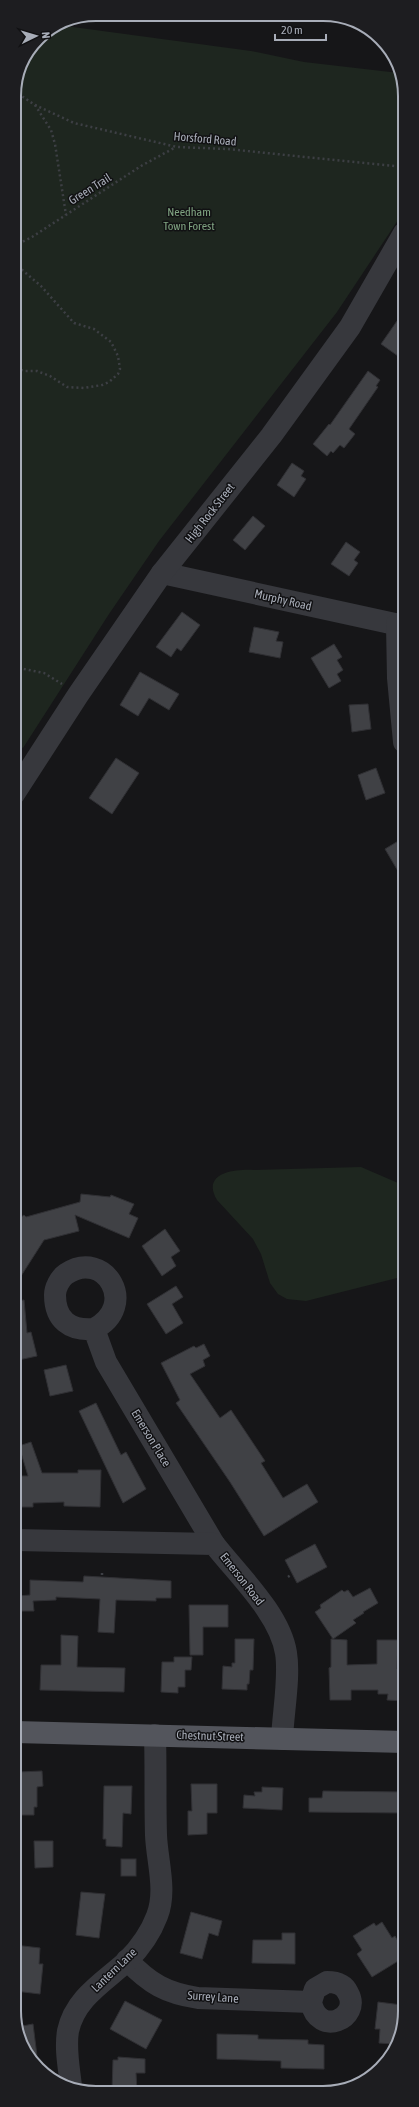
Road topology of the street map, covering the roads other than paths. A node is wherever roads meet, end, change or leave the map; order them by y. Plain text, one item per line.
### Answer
1 (398, 243) edge
2 (162, 573) junction
3 (398, 624) edge
4 (21, 783) edge
5 (94, 1329) dead end
6 (21, 1540) edge
7 (214, 1544) junction
8 (21, 1732) edge
9 (155, 1735) junction
10 (282, 1739) junction
11 (398, 1742) edge
12 (127, 1960) junction
13 (311, 2002) dead end
14 (70, 2081) edge

1 - 2 street, High Rock Street
2 - 3 street, Murphy Road
2 - 4 street, High Rock Street
5 - 7 street, Emerson Place
6 - 7 street, Emerson Road
7 - 10 street, Emerson Road
8 - 9 main road, Chestnut Street
9 - 10 main road, Chestnut Street
9 - 12 street, Lantern Lane
10 - 11 main road, Chestnut Street
12 - 13 street, Surrey Lane
12 - 14 street, Lantern Lane

